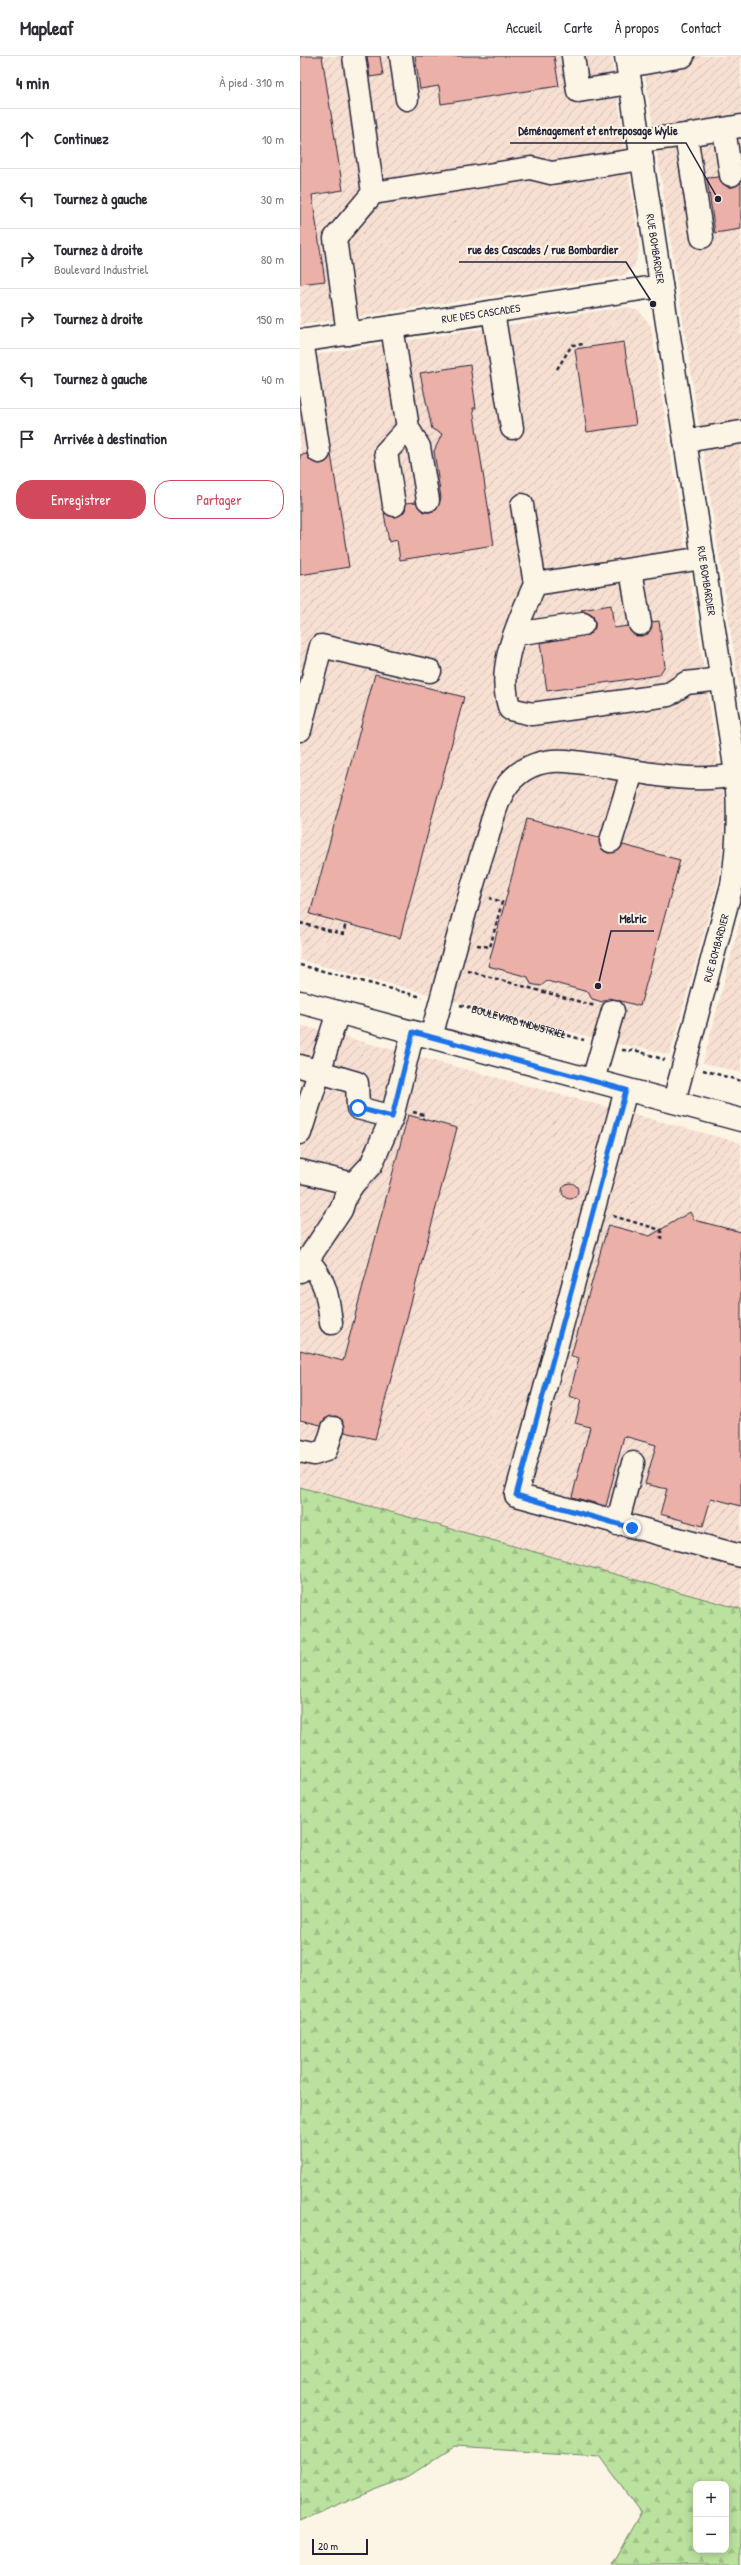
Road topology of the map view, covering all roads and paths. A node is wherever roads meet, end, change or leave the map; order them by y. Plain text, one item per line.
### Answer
1 (354, 56) edge
2 (401, 56) edge
3 (573, 56) edge
4 (683, 56) edge
5 (628, 68) edge
6 (407, 99) dead end
7 (732, 127) edge
8 (686, 135) junction
9 (640, 150) junction
10 (731, 175) dead end
11 (373, 193) junction
12 (702, 237) dead end
13 (661, 286) junction
14 (493, 312) junction
15 (392, 327) junction
16 (348, 334) junction
17 (301, 341) edge
18 (586, 344) dead end
19 (557, 369) dead end
20 (408, 428) junction
21 (512, 428) dead end
22 (741, 432) edge
23 (685, 440) junction
24 (319, 452) dead end
25 (428, 500) dead end
26 (522, 504) dead end
27 (394, 505) dead end
28 (703, 558) junction
29 (631, 570) junction
30 (535, 584) junction
31 (583, 624) dead end
32 (640, 624) dead end
33 (515, 634) junction
34 (430, 671) dead end
35 (722, 679) junction
36 (304, 697) edge
37 (300, 730) edge
38 (632, 772) junction
39 (736, 775) junction
40 (740, 796) edge
41 (611, 841) dead end
42 (502, 902) dead end
43 (300, 923) edge
44 (346, 924) dead end
45 (481, 946) dead end
46 (300, 965) edge
47 (474, 973) dead end
48 (536, 985) dead end
49 (534, 989) junction
50 (425, 998) dead end
51 (300, 1002) edge
52 (459, 1005) dead end
53 (605, 1005) joint
54 (338, 1012) junction
55 (422, 1035) junction
56 (586, 1041) dead end
57 (619, 1050) dead end
58 (665, 1060) dead end
59 (310, 1069) edge
60 (704, 1071) dead end
61 (593, 1080) junction
62 (741, 1081) edge
63 (626, 1090) junction
64 (674, 1101) junction
65 (304, 1107) edge
66 (400, 1114) junction
67 (423, 1119) dead end
68 (741, 1120) edge
69 (300, 1133) edge
70 (300, 1171) edge
71 (353, 1184) junction
72 (593, 1210) junction
73 (661, 1239) dead end
74 (304, 1265) edge
75 (331, 1323) dead end
76 (333, 1428) dead end
77 (300, 1451) edge
78 (633, 1463) dead end
79 (617, 1524) junction
80 (741, 1556) edge

1 - 11 street
2 - 6 street
3 - 5 street
4 - 5 street
5 - 9 street, RUE BOMBARDIER
7 - 8 street
7 - 10 street
8 - 9 street
8 - 12 street
9 - 11 street
9 - 13 street, RUE BOMBARDIER
11 - 16 street
13 - 14 street, RUE DES CASCADES
13 - 23 street, RUE BOMBARDIER
14 - 15 street, RUE DES CASCADES
14 - 21 street
15 - 16 street, RUE DES CASCADES
15 - 20 street
16 - 17 street, RUE DES CASCADES
17 - 24 street
18 - 19 path
20 - 25 street
20 - 27 street
22 - 23 street
23 - 28 street, RUE BOMBARDIER
26 - 30 street
28 - 29 street
28 - 35 street, RUE BOMBARDIER
29 - 30 street
29 - 32 street
30 - 33 street
31 - 33 street
33 - 35 street
34 - 36 street
35 - 39 street, RUE BOMBARDIER
36 - 37 street
38 - 39 street
38 - 41 street
38 - 55 street
39 - 40 street, RUE BOMBARDIER
40 - 64 street, RUE BOMBARDIER
42 - 45 path
43 - 44 path
46 - 50 path
47 - 49 path
48 - 49 path
49 - 53 path
51 - 54 street
52 - 56 path, BOULEVARD INDUSTRIEL
53 - 61 street
54 - 55 street
54 - 59 street
55 - 61 street
55 - 66 street
57 - 58 path
59 - 65 street
59 - 66 street
60 - 62 path
61 - 63 street
63 - 64 street
63 - 72 street
64 - 68 street
65 - 69 street
66 - 67 path
66 - 71 street
70 - 71 street
71 - 74 street
72 - 73 path
72 - 79 street
74 - 75 street
76 - 77 street
78 - 79 street
79 - 80 street

